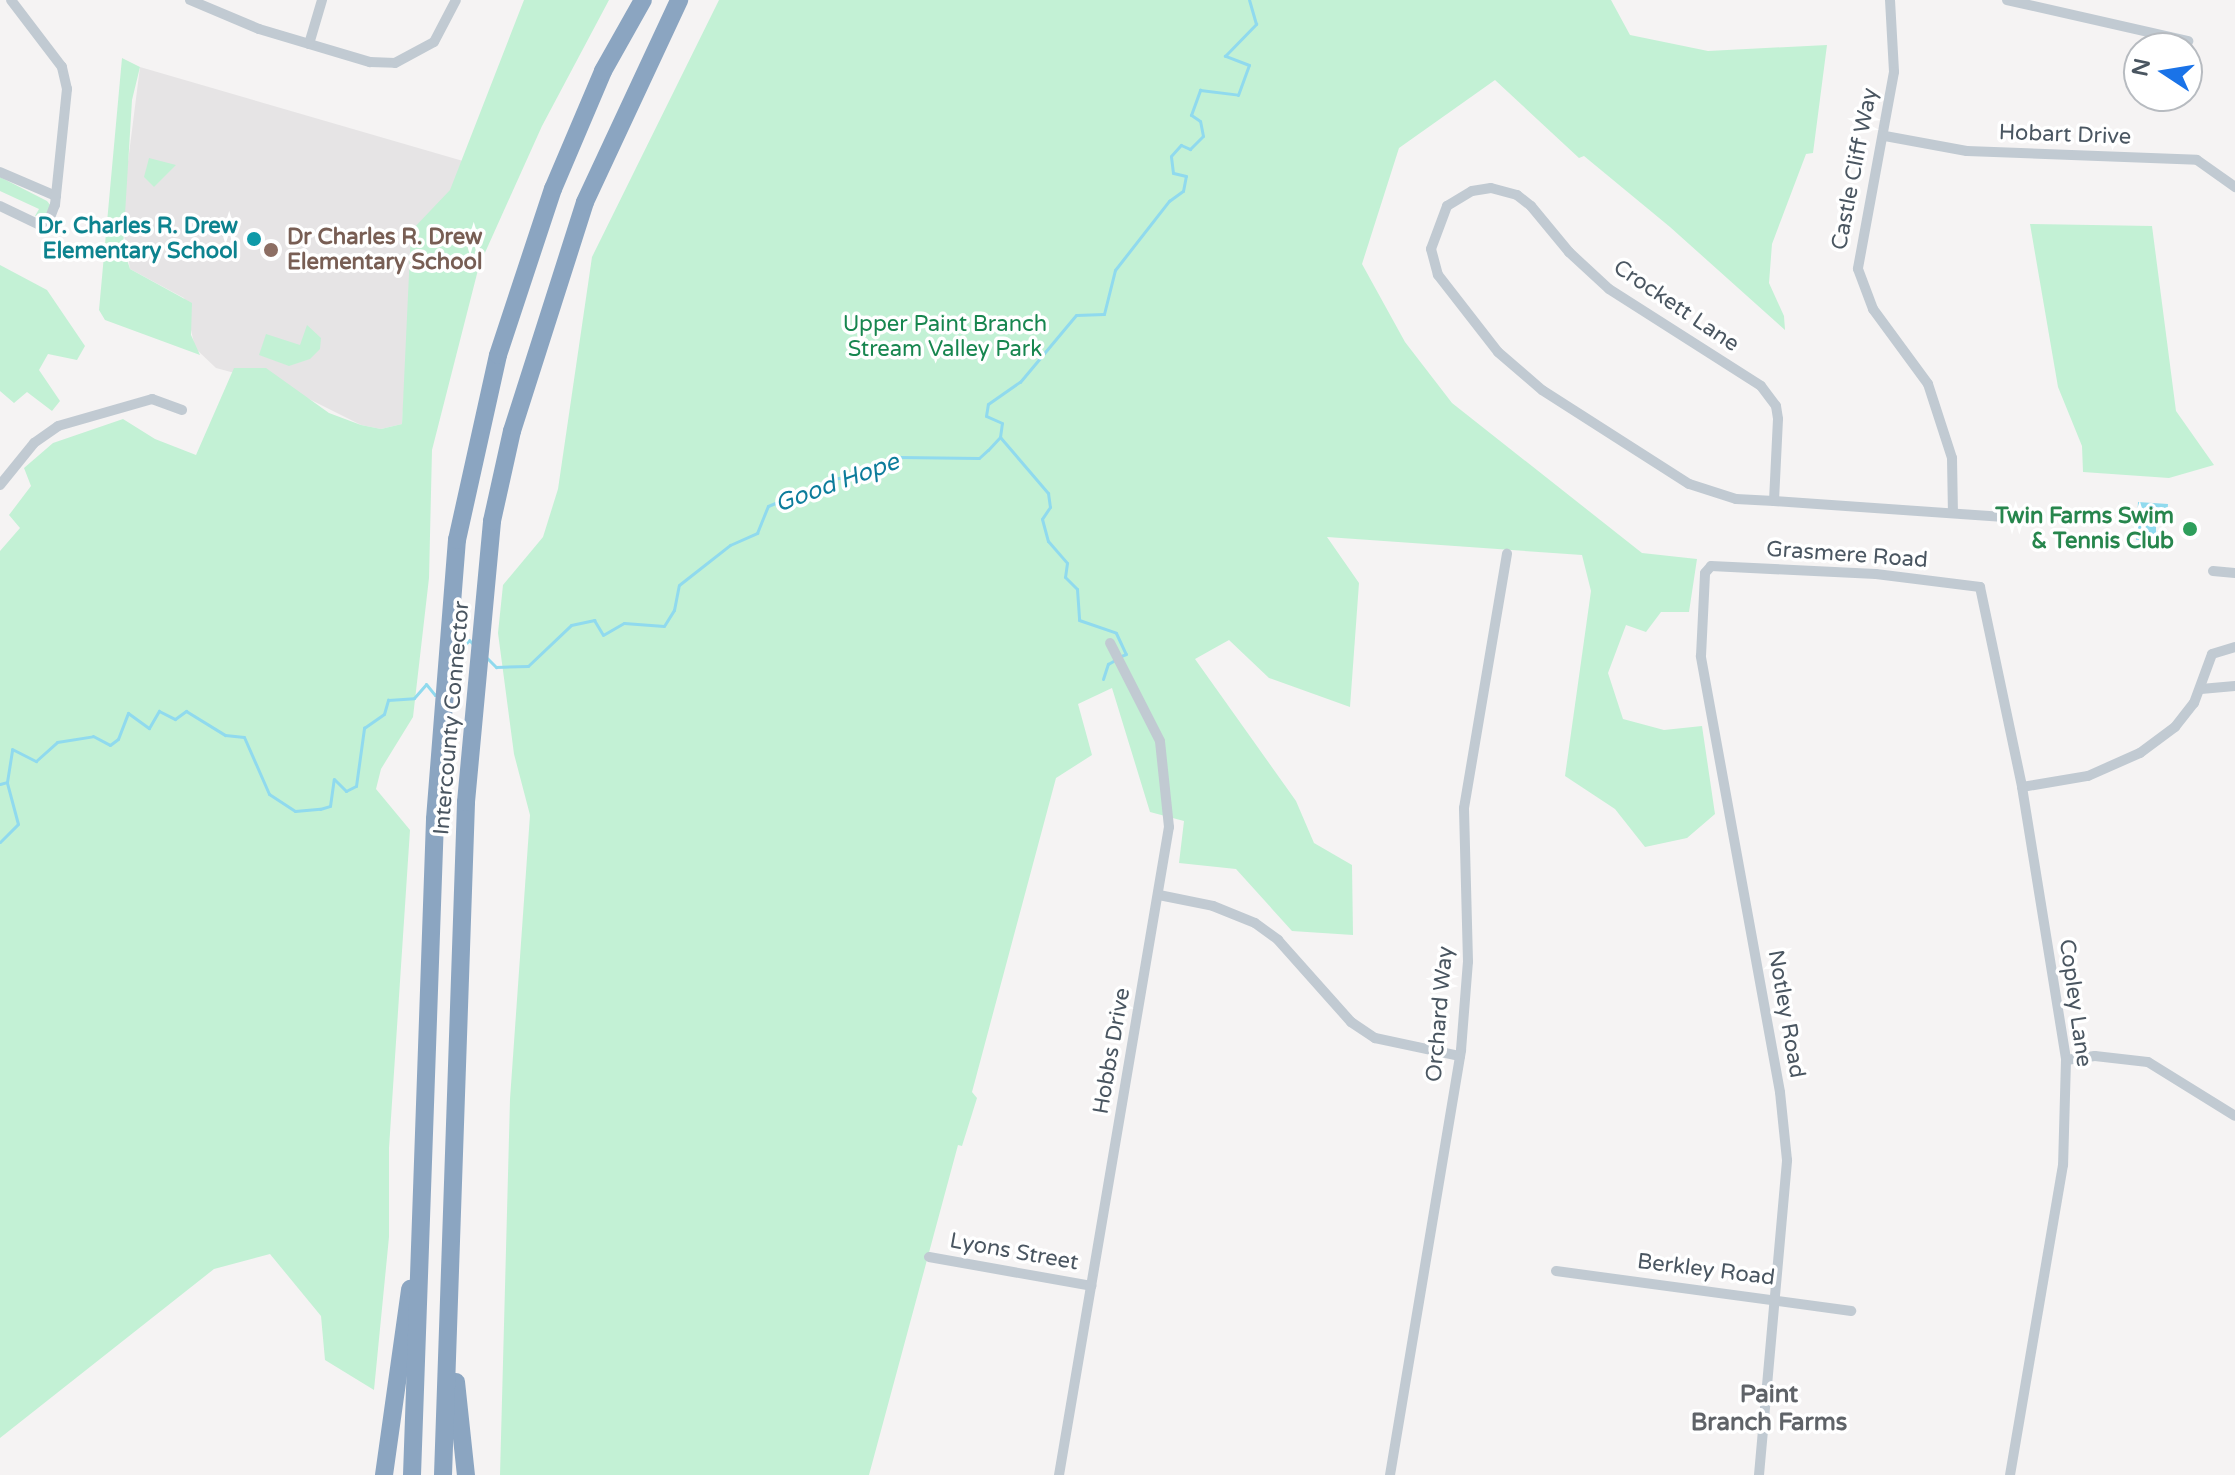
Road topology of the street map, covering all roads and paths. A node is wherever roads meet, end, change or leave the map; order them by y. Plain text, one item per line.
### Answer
1 (11, 0) edge
2 (190, 0) edge
3 (322, 0) edge
4 (456, 0) edge
5 (643, 0) edge
6 (679, 0) edge
7 (1890, 0) edge
8 (2007, 0) edge
9 (2148, 32) edge
10 (309, 44) junction
11 (1885, 136) junction
12 (0, 172) edge
13 (2235, 187) edge
14 (56, 196) junction
15 (0, 206) edge
16 (182, 410) dead end
17 (0, 485) edge
18 (1774, 501) junction
19 (1953, 513) junction
20 (2029, 519) dead end
21 (1507, 554) dead end
22 (1711, 566) joint
23 (2213, 571) dead end
24 (2235, 573) edge
25 (1980, 587) joint
26 (1110, 643) dead end
27 (2235, 647) edge
28 (2235, 686) edge
29 (2201, 689) junction
30 (2022, 787) junction
31 (1159, 895) junction
32 (1460, 1056) junction
33 (2066, 1060) junction
34 (2235, 1116) edge
35 (421, 1227) junction
36 (929, 1257) dead end
37 (1556, 1271) dead end
38 (1091, 1286) junction
39 (1778, 1299) junction
40 (1851, 1311) dead end
41 (449, 1340) junction
42 (384, 1475) edge
43 (412, 1475) edge
44 (443, 1475) edge
45 (466, 1475) edge
46 (1059, 1475) edge
47 (1390, 1475) edge
48 (1759, 1475) edge
49 (2010, 1475) edge

1 - 14 street
2 - 10 street
3 - 10 street
4 - 10 street
5 - 35 highway, Intercounty Connector
6 - 41 highway, Intercounty Connector
7 - 11 street, Castle Cliff Way
8 - 9 street
11 - 13 street, Hobart Drive
11 - 19 street, Castle Cliff Way
12 - 14 street
14 - 15 street
16 - 17 street
18 - 18 street, Crockett Lane
18 - 19 street, Crockett Lane
19 - 20 street, Crockett Lane
21 - 32 street, Orchard Way
22 - 25 street, Grasmere Road
22 - 39 street, Notley Road
23 - 24 street
25 - 30 street, Copley Lane
26 - 31 street, Hobbs Drive
27 - 29 street
28 - 29 street
29 - 30 street
30 - 33 street, Copley Lane
31 - 32 street
31 - 38 street, Hobbs Drive
32 - 47 street, Orchard Way
33 - 34 street
33 - 49 street, Copley Lane
35 - 42 highway
35 - 43 highway, Intercounty Connector
36 - 38 street, Lyons Street
37 - 39 street, Berkley Road
38 - 46 street, Hobbs Drive
39 - 40 street, Berkley Road
39 - 48 street, Notley Road
41 - 44 highway, Intercounty Connector
41 - 45 highway

